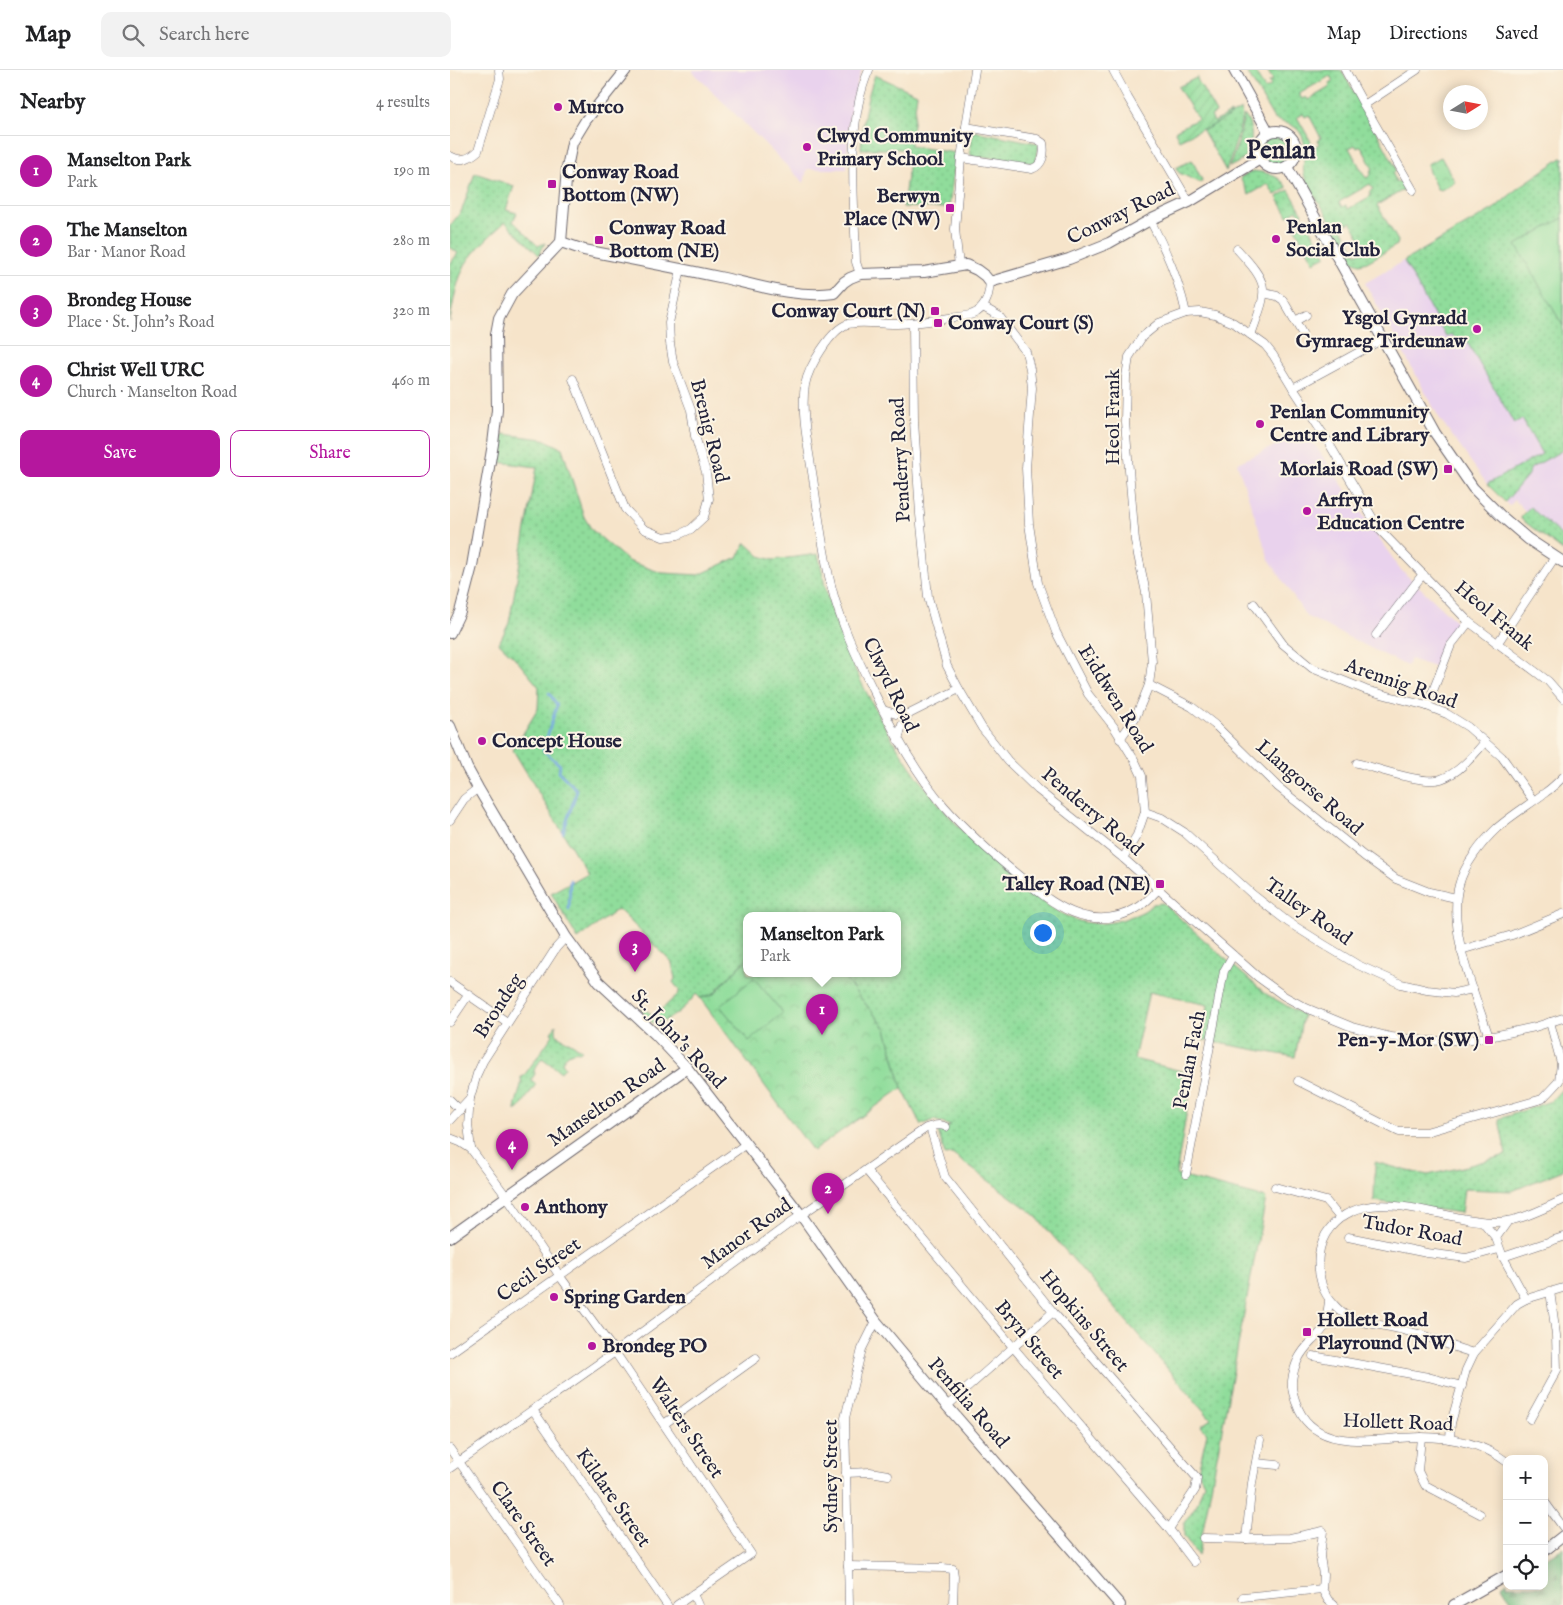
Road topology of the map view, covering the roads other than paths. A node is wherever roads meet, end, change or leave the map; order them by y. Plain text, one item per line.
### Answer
1 (499, 70) edge
2 (626, 70) edge
3 (870, 70) edge
4 (975, 70) edge
5 (1113, 70) edge
6 (1234, 70) edge
7 (1345, 70) edge
8 (1418, 70) edge
9 (1364, 105) junction
10 (966, 127) junction
11 (1269, 133) junction
12 (450, 156) edge
13 (961, 158) junction
14 (1260, 159) junction
15 (1287, 167) junction
16 (1413, 190) dead end
17 (1188, 202) junction
18 (1150, 220) junction
19 (561, 242) junction
20 (1238, 249) dead end
21 (959, 266) junction
22 (681, 269) junction
23 (860, 274) junction
24 (990, 282) junction
25 (1264, 293) junction
26 (982, 307) junction
27 (1186, 313) junction
28 (1306, 315) dead end
29 (1295, 321) junction
30 (912, 323) junction
31 (1302, 333) dead end
32 (1251, 334) junction
33 (1383, 339) junction
34 (574, 379) dead end
35 (1293, 388) junction
36 (1559, 559) edge
37 (1423, 574) junction
38 (1254, 604) dead end
39 (1469, 622) junction
40 (450, 632) edge
41 (1376, 635) dead end
42 (1497, 644) junction
43 (1148, 685) junction
44 (959, 689) junction
45 (1563, 698) edge
46 (1427, 706) junction
47 (883, 710) junction
48 (909, 714) junction
49 (450, 726) edge
50 (1120, 739) junction
51 (898, 740) junction
52 (1486, 742) junction
53 (1357, 763) dead end
54 (1563, 777) edge
55 (478, 788) junction
56 (1533, 800) junction
57 (1145, 812) junction
58 (450, 820) edge
59 (1123, 858) junction
60 (1159, 889) junction
61 (1456, 898) junction
62 (1563, 914) edge
63 (566, 937) junction
64 (1461, 950) junction
65 (1233, 955) junction
66 (450, 982) edge
67 (1473, 989) junction
68 (469, 994) junction
69 (1563, 1018) edge
70 (450, 1022) edge
71 (507, 1022) junction
72 (1550, 1022) junction
73 (1489, 1037) junction
74 (687, 1068) junction
75 (1298, 1081) dead end
76 (470, 1098) junction
77 (450, 1100) edge
78 (460, 1110) junction
79 (450, 1120) edge
80 (930, 1127) junction
81 (946, 1127) dead end
82 (450, 1138) edge
83 (746, 1144) junction
84 (471, 1149) junction
85 (866, 1170) junction
86 (1186, 1174) dead end
87 (1275, 1187) dead end
88 (506, 1196) junction
89 (1563, 1200) edge
90 (801, 1215) junction
91 (1340, 1218) junction
92 (1508, 1221) junction
93 (1483, 1222) junction
94 (450, 1237) edge
95 (1348, 1237) dead end
96 (1563, 1237) edge
97 (1496, 1238) junction
98 (1499, 1249) junction
99 (1503, 1257) junction
100 (559, 1275) junction
101 (1563, 1288) edge
102 (1550, 1291) junction
103 (1526, 1299) junction
104 (1329, 1301) junction
105 (1053, 1312) junction
106 (1353, 1320) junction
107 (876, 1321) junction
108 (1324, 1327) junction
109 (1014, 1347) junction
110 (1326, 1349) dead end
111 (615, 1352) junction
112 (450, 1353) edge
113 (1474, 1353) junction
114 (1313, 1356) dead end
115 (756, 1358) dead end
116 (1324, 1358) junction
117 (1462, 1386) junction
118 (947, 1406) junction
119 (533, 1410) junction
120 (1530, 1419) dead end
121 (664, 1424) junction
122 (1421, 1437) junction
123 (1260, 1440) dead end
124 (1450, 1440) junction
125 (450, 1449) edge
126 (1503, 1459) edge
127 (459, 1462) junction
128 (1256, 1463) junction
129 (1277, 1465) dead end
130 (450, 1468) edge
131 (846, 1473) junction
132 (888, 1475) dead end
133 (1548, 1506) edge
134 (1480, 1514) dead end
135 (1563, 1526) edge
136 (1169, 1529) junction
137 (1563, 1536) edge
138 (1203, 1538) dead end
139 (1246, 1539) junction
140 (1548, 1548) edge
141 (1194, 1562) dead end
142 (848, 1566) junction
143 (1503, 1577) edge
144 (1322, 1589) junction
145 (693, 1594) junction
146 (1243, 1597) dead end
147 (560, 1605) edge
148 (667, 1605) edge
149 (677, 1605) edge
150 (698, 1605) edge
151 (849, 1605) edge
152 (953, 1605) edge
153 (1120, 1605) edge
154 (1334, 1605) edge
155 (1454, 1605) edge

1 - 12 street
2 - 19 street
3 - 23 street
4 - 10 street
5 - 17 street
6 - 11 street
7 - 9 street
8 - 9 street
9 - 16 street
10 - 13 street
10 - 13 street
11 - 14 street
11 - 15 street
13 - 21 street
14 - 15 street
14 - 17 street, Conway Road
15 - 33 street
17 - 18 street, Conway Road
18 - 24 street, Conway Road
18 - 27 street
19 - 22 street
19 - 40 street
20 - 25 street
21 - 23 street
21 - 24 street
22 - 23 street
22 - 34 street, Brenig Road
24 - 26 street
25 - 29 street
25 - 32 street
26 - 30 street
26 - 50 street, Eiddwen Road
27 - 32 street, Heol Frank
27 - 43 street, Heol Frank
28 - 29 street
29 - 31 street
30 - 44 street, Penderry Road
30 - 47 street, Clwyd Road
32 - 35 street, Heol Frank
33 - 35 street
33 - 36 street
35 - 37 street, Heol Frank
36 - 42 street
37 - 39 street, Heol Frank
37 - 41 street
38 - 46 street, Arennig Road
39 - 42 street, Heol Frank
39 - 46 street
42 - 45 street, Heol Frank
43 - 50 street, Heol Frank
43 - 61 street, Llangorse Road
44 - 48 street
44 - 59 street, Penderry Road
46 - 52 street, Arennig Road
47 - 48 street
47 - 51 street, Clwyd Road
48 - 51 street
49 - 55 street, St. John's Road
50 - 57 street, Eiddwen Road
51 - 60 street, Clwyd Road
52 - 53 street
52 - 56 street, Arennig Road
54 - 56 street
55 - 58 street
55 - 63 street, St. John's Road
56 - 61 street
57 - 59 street, Eiddwen Road
57 - 67 street, Talley Road
59 - 60 street, Penderry Road
60 - 65 street, Penderry Road
61 - 64 street
62 - 64 street
63 - 71 street, Brondeg
63 - 74 street, St. John's Road
64 - 67 street
65 - 73 street, Penderry Road
65 - 86 street, Penlan Fach
66 - 68 street
67 - 73 street
68 - 70 street
68 - 71 street
69 - 72 street, Penderry Road
71 - 76 street, Brondeg
72 - 73 street, Penderry Road
72 - 75 street
74 - 83 street, St. John's Road
74 - 88 street, Manselton Road
76 - 78 street, Brondeg
76 - 84 street
77 - 78 street
78 - 79 street, Brondeg
80 - 81 street
80 - 85 street, Manor Road
80 - 105 street, Hopkins Street
82 - 84 street, Walters Street
83 - 90 street, St. John's Road
83 - 100 street, Cecil Street
84 - 88 street, Walters Street
85 - 90 street, Manor Road
85 - 109 street, Bryn Street
87 - 91 street
88 - 94 street, Manselton Road
88 - 100 street, Walters Street
89 - 92 street
90 - 107 street, Penfilia Road
90 - 111 street, Manor Road
91 - 93 street
91 - 104 street
92 - 93 street
92 - 97 street
93 - 97 street
95 - 98 street, Tudor Road
96 - 99 street
97 - 98 street
98 - 99 street
99 - 103 street
100 - 111 street, Walters Street
100 - 112 street, Cecil Street
101 - 102 street
102 - 103 street
102 - 120 street
103 - 113 street
104 - 106 street
104 - 108 street, Hollett Road
105 - 109 street
105 - 136 street, Hopkins Street
106 - 108 street
106 - 113 street
107 - 118 street, Penfilia Road
107 - 131 street, Sydney Street
108 - 122 street, Hollett Road
109 - 118 street
109 - 136 street, Bryn Street
110 - 116 street
111 - 119 street, Manor Road
111 - 121 street, Walters Street
113 - 117 street
114 - 116 street, Hollett Road
115 - 121 street
116 - 117 street, Hollett Road
117 - 124 street
118 - 153 street, Penfilia Road
119 - 127 street, Manor Road
119 - 148 street, Kildare Street
121 - 145 street, Walters Street
122 - 124 street, Hollett Road
122 - 134 street
123 - 128 street
124 - 126 street, Hollett Road
125 - 127 street, Clare Street
127 - 130 street, Manor Road
127 - 147 street, Clare Street
128 - 129 street
128 - 139 street
131 - 132 street
131 - 142 street, Sydney Street
133 - 135 street
136 - 141 street, Bryn Street
137 - 140 street
138 - 139 street
139 - 144 street
142 - 151 street, Sydney Street
142 - 152 street
143 - 155 street
144 - 146 street
144 - 154 street
145 - 149 street
145 - 150 street

